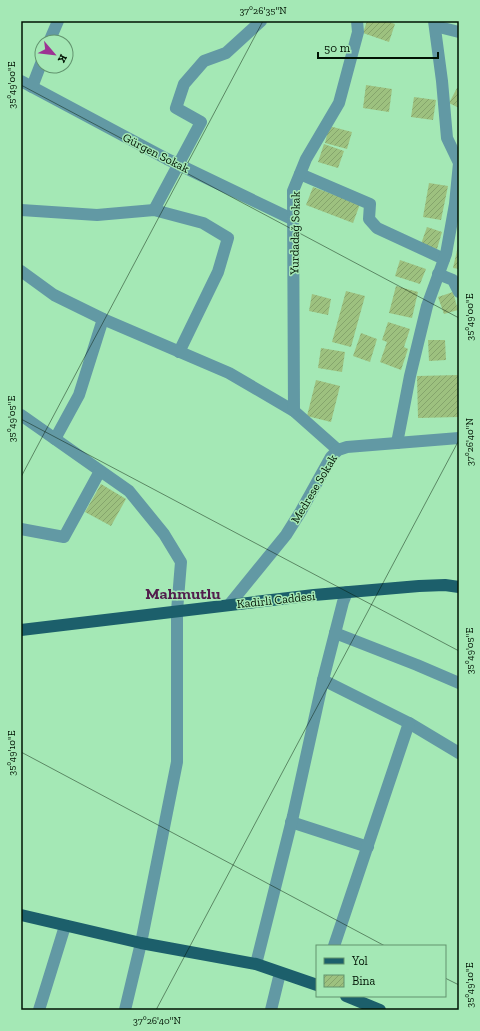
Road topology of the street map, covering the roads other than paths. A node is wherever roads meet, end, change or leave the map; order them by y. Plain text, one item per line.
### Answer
1 (58, 21) edge
2 (261, 21) edge
3 (357, 21) edge
4 (434, 23) edge
5 (459, 32) edge
6 (53, 34) edge
7 (37, 74) edge
8 (21, 81) edge
9 (32, 87) junction
10 (178, 164) junction
11 (300, 174) junction
12 (21, 210) edge
13 (154, 210) junction
14 (294, 220) junction
15 (444, 259) junction
16 (21, 271) edge
17 (438, 274) junction
18 (459, 292) edge
19 (103, 319) junction
20 (179, 352) junction
21 (294, 411) junction
22 (21, 415) edge
23 (459, 438) edge
24 (55, 440) junction
25 (397, 443) junction
26 (338, 450) junction
27 (100, 471) junction
28 (21, 529) edge
29 (459, 587) edge
30 (347, 592) junction
31 (229, 605) junction
32 (177, 611) junction
33 (21, 630) edge
34 (335, 633) junction
35 (323, 680) junction
36 (459, 683) edge
37 (409, 723) junction
38 (459, 753) edge
39 (292, 822) junction
40 (368, 847) junction
41 (21, 915) edge
42 (65, 926) junction
43 (141, 943) junction
44 (334, 945) edge
45 (256, 964) junction
46 (280, 973) junction
47 (316, 985) edge
48 (348, 997) edge
49 (39, 1010) edge
50 (125, 1010) edge
51 (271, 1010) edge
52 (380, 1010) edge

1 - 6 street
2 - 10 street
3 - 11 street, Yurdadağ Sokak
4 - 5 street
4 - 15 street
7 - 9 street
8 - 9 street, Gürgen Sokak
9 - 10 street, Gürgen Sokak
10 - 13 street
10 - 14 street, Gürgen Sokak
11 - 14 street, Yurdadağ Sokak
11 - 15 street
12 - 13 street
13 - 20 street
14 - 21 street, Yurdadağ Sokak
15 - 17 street
16 - 19 street
17 - 18 street
17 - 25 street
19 - 20 street
19 - 24 street
20 - 21 street
21 - 26 street
22 - 24 street
23 - 25 street, Medrese Sokak
24 - 27 street
25 - 26 street, Medrese Sokak
26 - 31 street, Medrese Sokak
27 - 28 street
27 - 32 street
29 - 30 main road, Kadirli Caddesi
30 - 31 main road, Kadirli Caddesi
30 - 34 street
31 - 32 main road, Kadirli Caddesi
32 - 33 main road, Kadirli Caddesi
32 - 43 street
34 - 35 street
34 - 36 street
35 - 37 street
35 - 39 street
37 - 38 street
37 - 40 street
39 - 40 street
39 - 45 street
40 - 44 street
41 - 42 main road
42 - 43 main road
42 - 49 street
43 - 45 main road
43 - 50 street
45 - 46 main road
46 - 47 main road
46 - 51 street
48 - 52 main road

